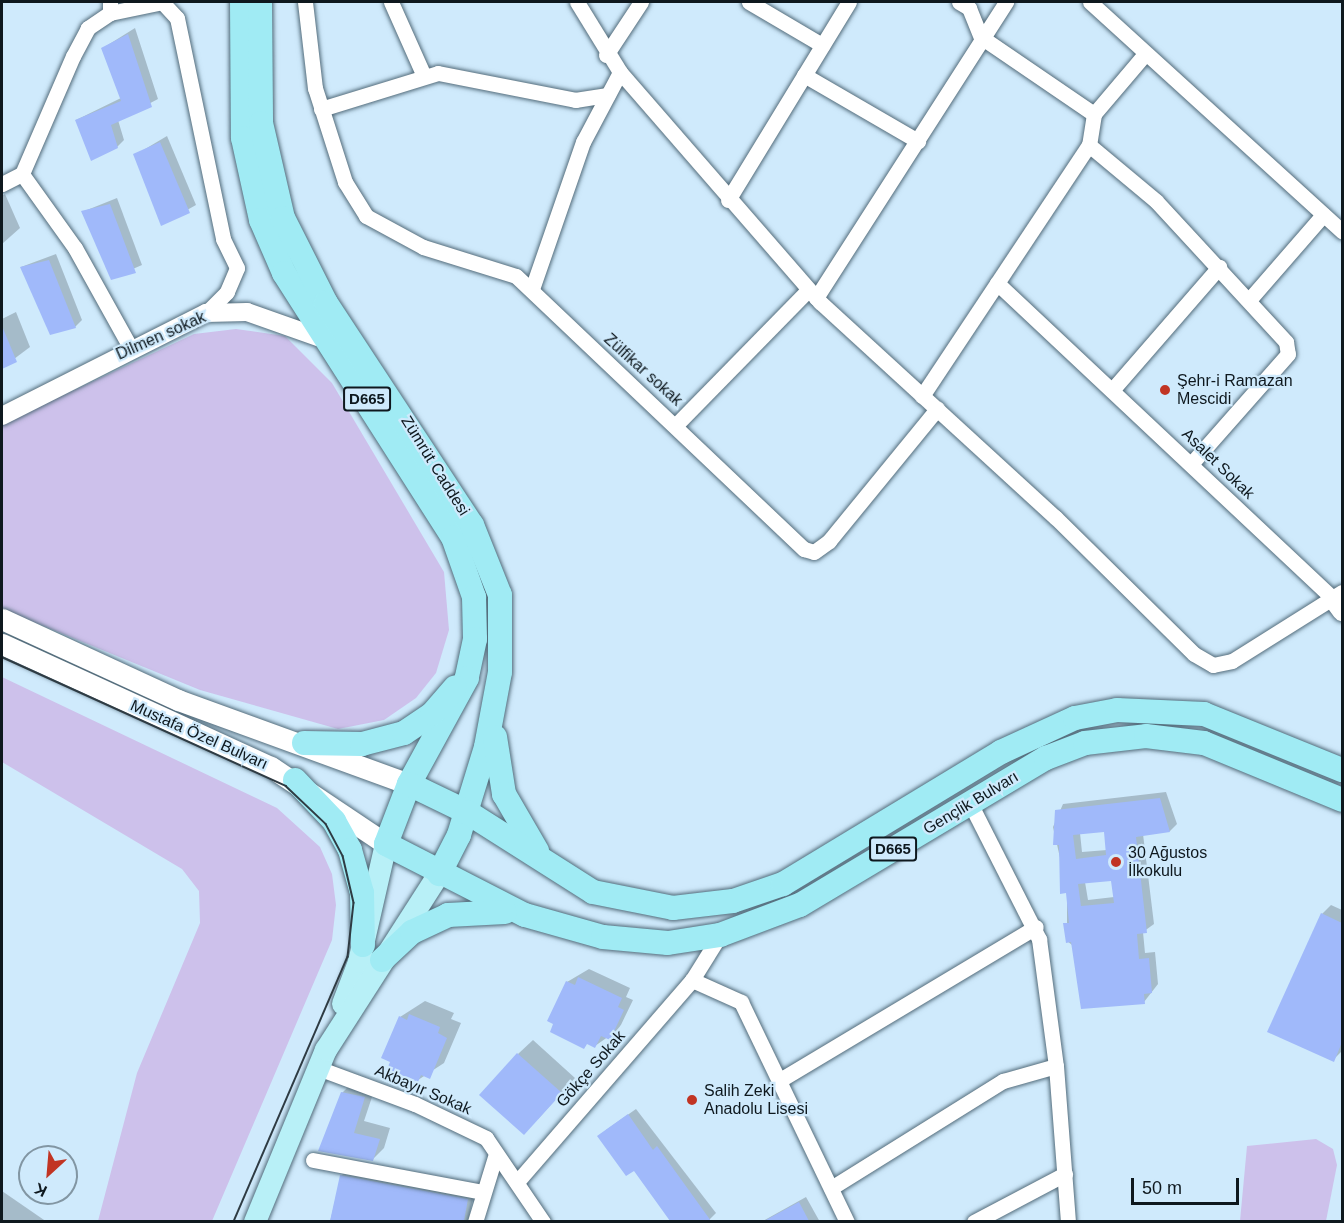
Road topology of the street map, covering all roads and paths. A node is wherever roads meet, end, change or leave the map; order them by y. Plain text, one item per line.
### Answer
1 (242, 2) edge
2 (260, 2) edge
3 (305, 2) edge
4 (391, 2) edge
5 (576, 2) edge
6 (641, 2) edge
7 (749, 2) edge
8 (849, 2) edge
9 (959, 2) edge
10 (1006, 2) edge
11 (1090, 2) edge
12 (110, 7) edge
13 (981, 37) junction
14 (822, 45) junction
15 (606, 55) junction
16 (1144, 55) junction
17 (620, 72) junction
18 (423, 74) junction
19 (804, 75) junction
20 (608, 95) junction
21 (321, 109) junction
22 (1094, 114) junction
23 (918, 141) junction
24 (1089, 145) junction
25 (22, 174) junction
26 (2, 184) edge
27 (728, 200) junction
28 (1323, 214) junction
29 (1342, 231) edge
30 (1219, 267) junction
31 (997, 283) junction
32 (532, 289) junction
33 (812, 294) junction
34 (1249, 300) junction
35 (206, 314) junction
36 (329, 341) junction
37 (130, 347) junction
38 (1113, 389) junction
39 (922, 396) junction
40 (937, 410) junction
41 (2, 416) edge
42 (676, 425) junction
43 (1191, 464) junction
44 (1340, 600) edge
45 (2, 619) edge
46 (475, 639) junction
47 (2, 644) edge
48 (495, 707) junction
49 (304, 743) junction
50 (1342, 770) edge
51 (295, 780) junction
52 (409, 784) junction
53 (1342, 801) edge
54 (970, 803) junction
55 (467, 812) junction
56 (386, 844) junction
57 (438, 874) junction
58 (572, 882) junction
59 (525, 915) junction
60 (1036, 927) junction
61 (720, 935) junction
62 (372, 953) junction
63 (692, 980) junction
64 (322, 1059) junction
65 (1056, 1066) junction
66 (780, 1080) junction
67 (495, 1157) junction
68 (313, 1160) dead end
69 (1065, 1174) junction
70 (274, 1179) junction
71 (517, 1182) junction
72 (831, 1188) junction
73 (482, 1192) junction
74 (246, 1221) edge
75 (255, 1221) edge
76 (475, 1221) edge
77 (543, 1221) edge
78 (847, 1221) edge
79 (974, 1221) edge
80 (1068, 1221) edge

1 - 36 highway, D665
2 - 48 highway, Zümrüt Caddesi / D665
3 - 21 street, Zülfikar sokak
4 - 18 street
5 - 15 street
6 - 15 street
7 - 14 street
8 - 14 street
9 - 13 street
10 - 13 street
11 - 16 street
12 - 25 street
12 - 35 street
13 - 22 street
13 - 23 street
14 - 19 street
15 - 17 street
16 - 22 street
16 - 28 street
17 - 20 street
17 - 27 street
18 - 20 street
18 - 21 street
19 - 23 street
19 - 27 street
20 - 32 street
21 - 32 street, Zülfikar sokak
22 - 24 street
23 - 33 street
24 - 30 street
24 - 31 street
25 - 26 street
25 - 37 street
27 - 33 street
28 - 29 street
28 - 34 street
30 - 34 street
30 - 38 street
31 - 38 street, Asalet Sokak
31 - 39 street
32 - 42 street, Zülfikar sokak
33 - 39 street
33 - 42 street
34 - 43 street
35 - 36 street, Dilmen sokak
35 - 37 street, Dilmen sokak
36 - 46 highway, D665
37 - 41 street, Dilmen sokak
38 - 43 street, Asalet Sokak
39 - 40 street
40 - 42 street, Zülfikar sokak
40 - 44 street
43 - 44 street, Asalet Sokak
45 - 49 main road
46 - 49 highway
46 - 52 highway, D665
47 - 51 main road, Mustafa Özel Bulvarı
48 - 55 highway, Zümrüt Caddesi
48 - 58 highway
49 - 52 main road
50 - 58 highway, Gençlik Bulvarı / D665
51 - 56 main road, Mustafa Özel Bulvarı
51 - 62 highway
52 - 55 highway, Gençlik Bulvarı
52 - 56 highway, D665
53 - 54 highway, Gençlik Bulvarı / D665
54 - 60 street
54 - 61 highway, Gençlik Bulvarı / D665
55 - 57 highway, Zümrüt Caddesi
55 - 58 highway, Gençlik Bulvarı
56 - 57 highway, D665
56 - 62 main road
57 - 59 highway, Gençlik Bulvarı / D665
57 - 62 main road
59 - 61 highway, Gençlik Bulvarı / D665
59 - 62 highway
60 - 65 street
60 - 66 street
61 - 63 street, Gökçe Sokak
62 - 64 main road
63 - 66 street
63 - 71 street, Gökçe Sokak
64 - 67 street, Akbayır Sokak
64 - 70 main road
65 - 69 street
65 - 72 street
66 - 72 street
67 - 71 street, Akbayır Sokak
67 - 73 street
68 - 73 street
69 - 79 street
69 - 80 street
70 - 74 main road
70 - 75 main road
71 - 77 street, Akbayır Sokak
72 - 78 street
73 - 76 street

